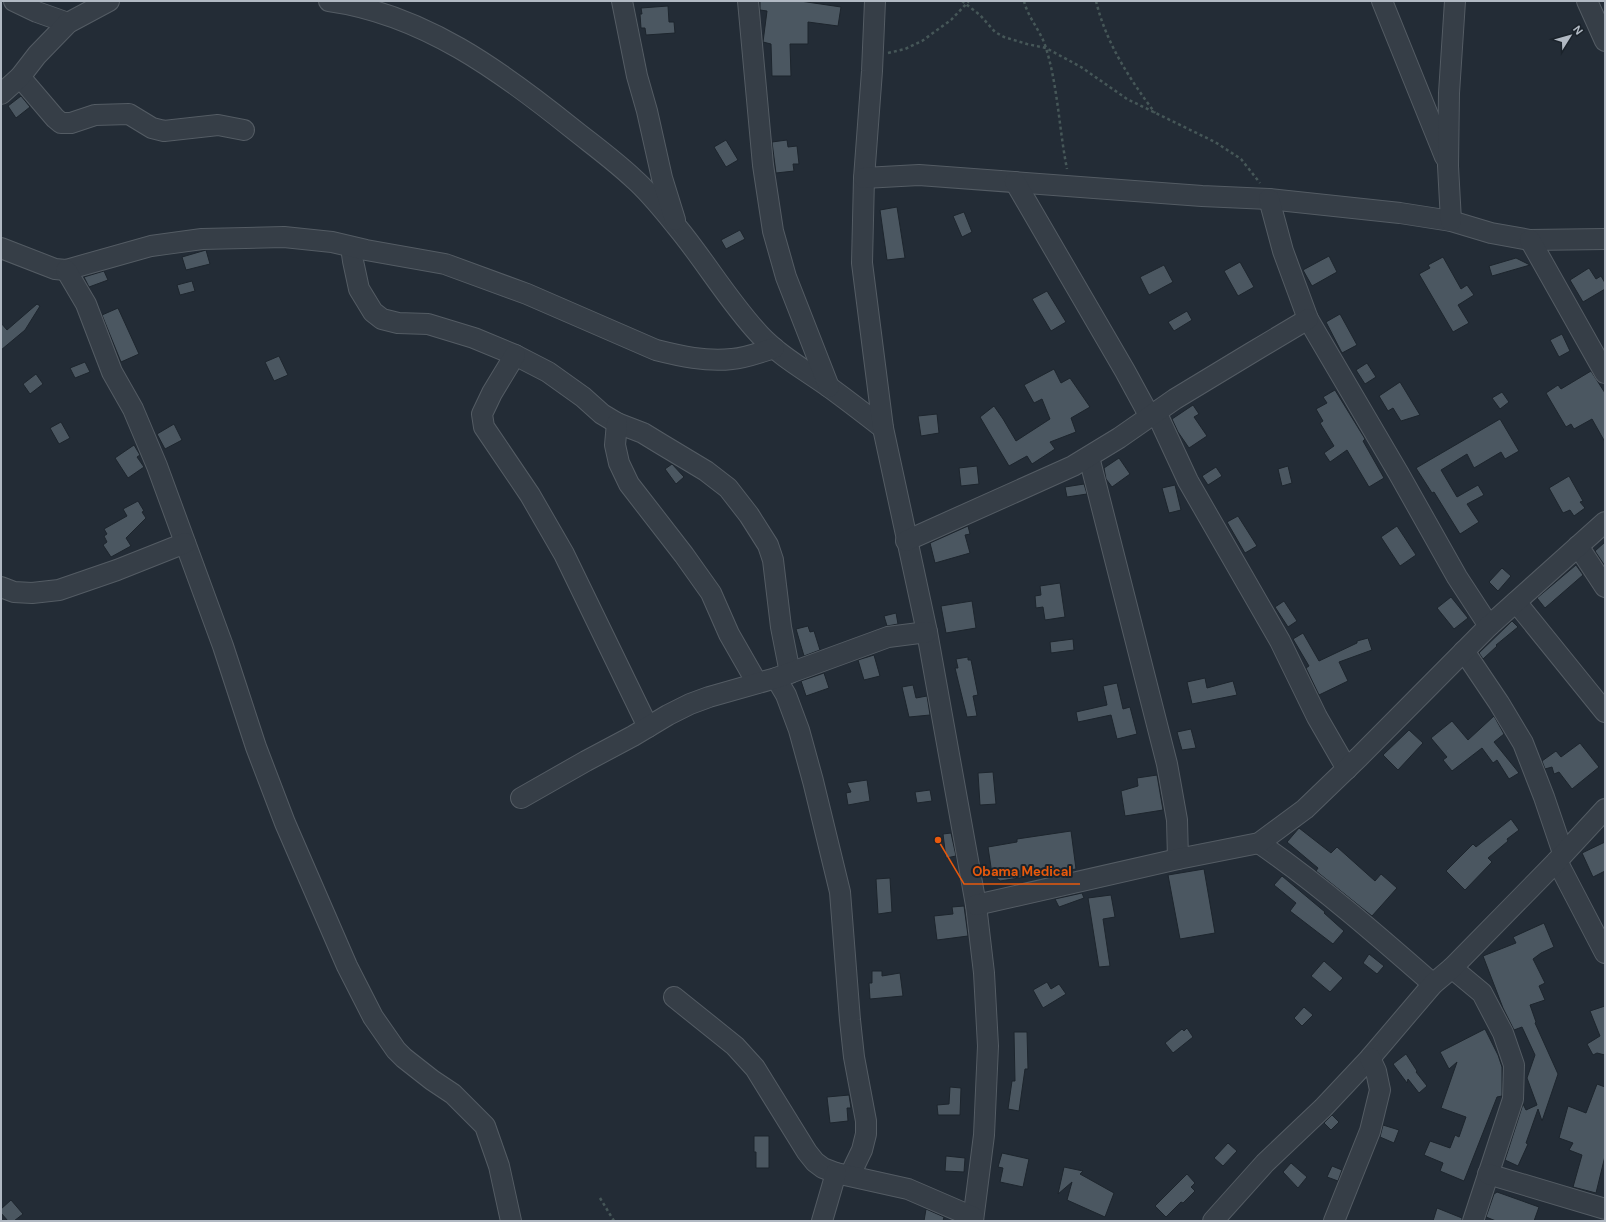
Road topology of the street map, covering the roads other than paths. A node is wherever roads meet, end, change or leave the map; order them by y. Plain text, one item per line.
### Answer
1 (14, 1) edge
2 (109, 1) edge
3 (329, 1) edge
4 (622, 1) edge
5 (748, 1) edge
6 (875, 1) edge
7 (1382, 1) edge
8 (1455, 1) edge
9 (1587, 1) edge
10 (68, 23) junction
11 (1605, 41) edge
12 (20, 77) junction
13 (1, 94) edge
14 (244, 130) dead end
15 (1448, 166) junction
16 (864, 178) junction
17 (1015, 182) junction
18 (1269, 199) junction
19 (1451, 221) junction
20 (678, 228) junction
21 (1605, 239) edge
22 (1530, 240) junction
23 (351, 247) junction
24 (1, 248) edge
25 (66, 270) junction
26 (1308, 319) junction
27 (774, 348) junction
28 (515, 355) junction
29 (1605, 373) edge
30 (828, 387) junction
31 (1153, 414) junction
32 (617, 423) junction
33 (883, 428) junction
34 (1089, 457) junction
35 (1605, 522) edge
36 (906, 541) junction
37 (185, 542) junction
38 (1578, 546) junction
39 (1, 587) edge
40 (1605, 587) edge
41 (1516, 602) junction
42 (1489, 626) junction
43 (927, 632) junction
44 (1464, 651) junction
45 (783, 675) junction
46 (757, 683) junction
47 (1605, 712) edge
48 (648, 727) junction
49 (1347, 769) junction
50 (521, 798) dead end
51 (1605, 809) edge
52 (1259, 843) junction
53 (1560, 857) junction
54 (1178, 858) junction
55 (976, 905) junction
56 (1605, 953) edge
57 (1452, 968) junction
58 (1433, 984) junction
59 (674, 997) dead end
60 (1370, 1058) junction
61 (843, 1174) junction
62 (1488, 1174) junction
63 (1605, 1209) edge
64 (1605, 1216) edge
65 (973, 1219) edge
66 (511, 1221) edge
67 (822, 1221) edge
68 (1213, 1221) edge
69 (1334, 1221) edge
70 (1473, 1221) edge
71 (1604, 1221) edge

1 - 10 street
2 - 10 street
3 - 20 street
4 - 20 street
5 - 30 street
6 - 16 street
7 - 15 street
8 - 15 street
9 - 11 street
10 - 12 street
12 - 13 street
12 - 14 street
15 - 19 street
16 - 17 street
16 - 33 street
17 - 18 street
17 - 31 street
18 - 19 street
18 - 26 street
19 - 22 street
20 - 27 street
21 - 22 street
22 - 29 street
23 - 25 street
23 - 27 street
23 - 28 street
24 - 25 street
25 - 37 street
26 - 31 street
26 - 42 street
27 - 30 street
28 - 32 street
28 - 48 street
30 - 33 street
31 - 34 street
31 - 49 street
32 - 45 street
32 - 46 street
33 - 36 street
34 - 36 street
34 - 54 street
35 - 38 street
36 - 43 street
37 - 39 street
37 - 66 street
38 - 40 street
38 - 41 street
41 - 42 street
41 - 47 street
42 - 44 street
43 - 45 street
43 - 55 street
44 - 49 street
44 - 53 street
45 - 46 street
45 - 61 street
46 - 48 street
48 - 50 street
49 - 52 street
51 - 53 street
52 - 54 street
52 - 58 street
53 - 56 street
53 - 57 street
54 - 55 street
55 - 65 street
57 - 58 street
57 - 62 street
58 - 60 street
59 - 61 street
60 - 68 street
60 - 69 street
61 - 65 street
61 - 67 street
62 - 63 street
62 - 70 street
64 - 71 street

